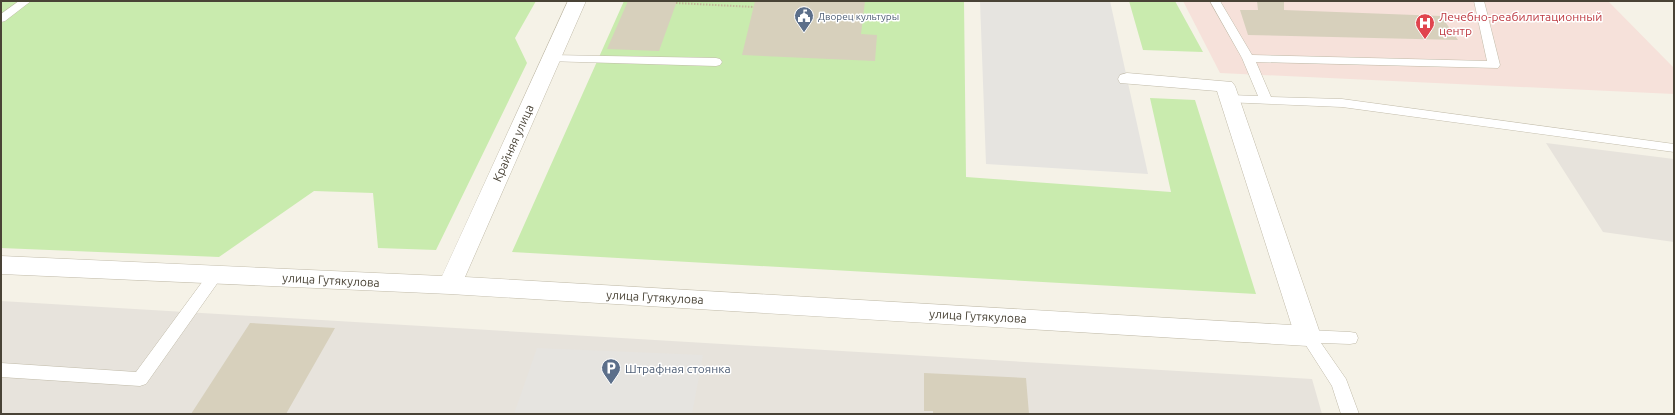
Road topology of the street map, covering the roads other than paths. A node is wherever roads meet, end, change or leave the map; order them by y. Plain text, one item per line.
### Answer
1 (26, 1) edge
2 (577, 1) edge
3 (1215, 1) edge
4 (1479, 1) edge
5 (1, 19) edge
6 (1248, 58) junction
7 (550, 59) junction
8 (716, 62) dead end
9 (1127, 79) dead end
10 (1230, 99) junction
11 (1266, 100) junction
12 (1674, 148) edge
13 (1, 265) edge
14 (216, 274) junction
15 (450, 286) junction
16 (1308, 336) junction
17 (1350, 338) dead end
18 (1, 370) edge
19 (1350, 414) edge

1 - 5 lane
2 - 7 street, Крайняя улица
3 - 6 lane
4 - 6 lane
6 - 11 lane
7 - 8 lane
7 - 15 street, Крайняя улица
9 - 10 street
10 - 11 lane
10 - 16 street
11 - 12 lane
13 - 14 street, улица Гутякулова
14 - 15 street, улица Гутякулова
14 - 18 lane
15 - 16 street, улица Гутякулова
16 - 17 lane
16 - 19 lane

